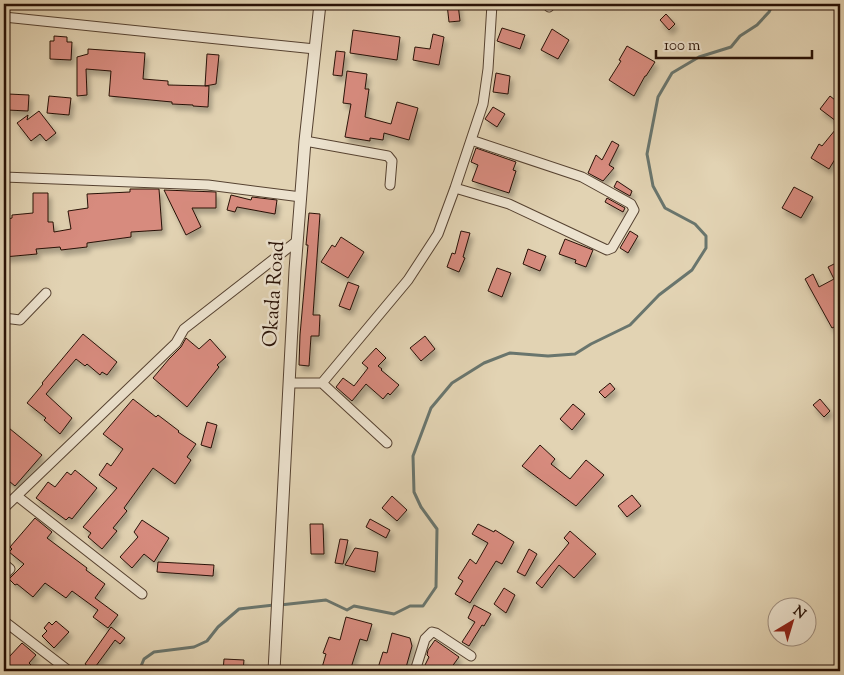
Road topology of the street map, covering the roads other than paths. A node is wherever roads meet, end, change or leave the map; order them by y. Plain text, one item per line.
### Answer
1 (320, 4) edge
2 (492, 4) edge
3 (4, 17) edge
4 (315, 49) junction
5 (471, 140) junction
6 (305, 141) junction
7 (4, 177) edge
8 (390, 185) dead end
9 (455, 188) junction
10 (301, 197) junction
11 (297, 241) junction
12 (46, 293) dead end
13 (4, 318) edge
14 (289, 383) junction
15 (322, 383) junction
16 (387, 443) dead end
17 (18, 496) junction
18 (4, 508) edge
19 (4, 564) edge
20 (4, 575) edge
21 (142, 594) dead end
22 (4, 621) edge
23 (471, 656) dead end
24 (69, 671) edge
25 (274, 671) edge
26 (415, 671) edge

1 - 4 street, Okada Road
2 - 5 street
3 - 4 street
4 - 6 street, Okada Road
5 - 9 street
5 - 9 street
6 - 8 street
6 - 10 street, Okada Road
7 - 10 street
9 - 15 street
10 - 11 street, Okada Road
11 - 14 street, Okada Road
11 - 17 street
12 - 13 street
14 - 15 street
14 - 25 street, Okada Road
15 - 16 street
17 - 18 street
17 - 21 street
19 - 20 street
22 - 24 street
23 - 26 street

